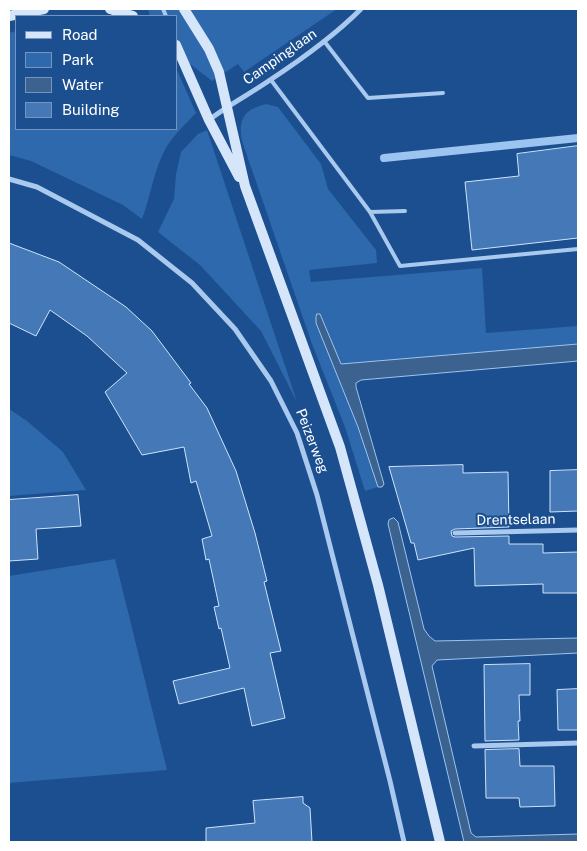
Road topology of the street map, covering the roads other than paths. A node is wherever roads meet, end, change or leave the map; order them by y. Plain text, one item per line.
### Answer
1 (44, 9) edge
2 (110, 9) edge
3 (184, 9) edge
4 (361, 9) edge
5 (130, 15) edge
6 (9, 16) edge
7 (324, 40) junction
8 (178, 50) edge
9 (271, 80) junction
10 (443, 93) dead end
11 (228, 106) junction
12 (209, 120) junction
13 (9, 179) edge
14 (244, 186) junction
15 (370, 212) junction
16 (405, 212) dead end
17 (578, 249) edge
18 (578, 530) edge
19 (455, 533) dead end
20 (578, 743) edge
21 (474, 746) dead end
22 (404, 842) edge
23 (440, 842) edge

1 - 6 street
2 - 5 street
3 - 11 street, Peizerweg
4 - 7 street, Campinglaan
7 - 9 street, Campinglaan
7 - 10 lane
8 - 12 street, Peizerweg
9 - 11 street, Campinglaan
9 - 15 lane
11 - 12 street, Campinglaan
11 - 14 street, Peizerweg
12 - 14 street, Peizerweg
13 - 22 street, Peizerweg
14 - 23 street, Peizerweg
15 - 16 lane
15 - 17 lane
18 - 19 street, Drentselaan
20 - 21 street

